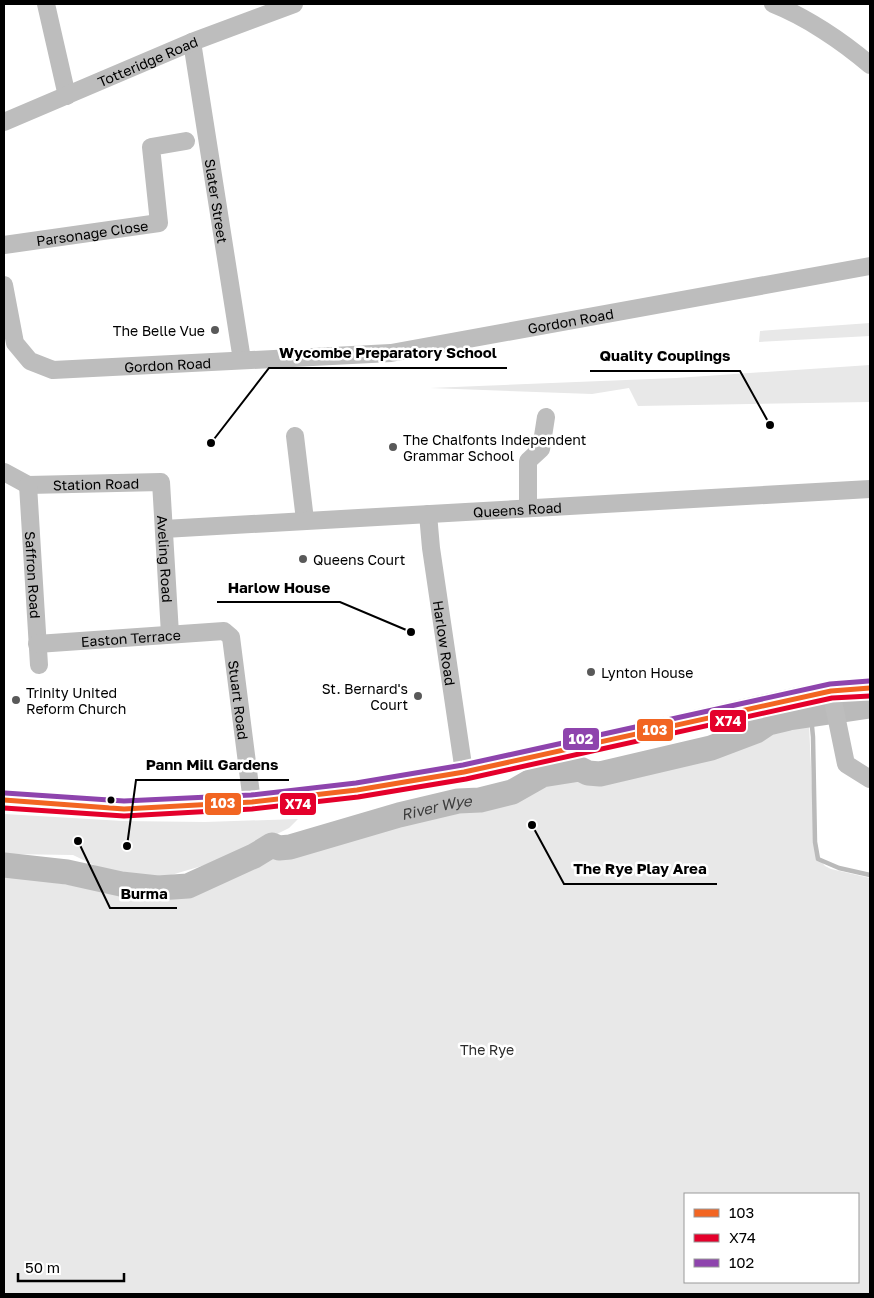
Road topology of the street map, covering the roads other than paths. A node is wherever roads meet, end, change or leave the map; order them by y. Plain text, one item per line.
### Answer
1 (46, 4) edge
2 (294, 4) edge
3 (773, 4) edge
4 (192, 42) junction
5 (870, 64) edge
6 (68, 96) junction
7 (4, 122) edge
8 (186, 141) dead end
9 (4, 245) edge
10 (870, 266) edge
11 (4, 285) edge
12 (242, 360) junction
13 (546, 417) dead end
14 (295, 436) dead end
15 (4, 472) edge
16 (162, 482) joint
17 (28, 486) junction
18 (870, 489) edge
19 (528, 508) junction
20 (428, 514) junction
21 (305, 520) junction
22 (164, 529) junction
23 (224, 631) joint
24 (170, 634) junction
25 (37, 644) junction
26 (39, 665) dead end
27 (870, 688) edge
28 (831, 691) junction
29 (464, 772) junction
30 (870, 779) edge
31 (4, 800) edge
32 (252, 802) junction

1 - 6 street
2 - 4 street, Totteridge Road
3 - 5 street
4 - 6 street, Totteridge Road
4 - 12 street, Slater Street
6 - 7 street, Totteridge Road
8 - 9 street, Parsonage Close
10 - 12 street, Gordon Road
11 - 12 street, Gordon Road
13 - 19 street
14 - 21 street
15 - 17 street
16 - 17 street, Station Road
16 - 22 street, Aveling Road
17 - 25 street, Saffron Road
18 - 19 street, Queens Road
19 - 20 street, Queens Road
20 - 21 street, Queens Road
20 - 29 street, Harlow Road
21 - 22 street, Queens Road
22 - 24 street, Aveling Road
23 - 24 street, Easton Terrace
23 - 32 street, Stuart Road
24 - 25 street, Easton Terrace
25 - 26 street, Saffron Road
27 - 28 main road
28 - 29 main road
28 - 30 street
29 - 32 main road
31 - 32 main road

